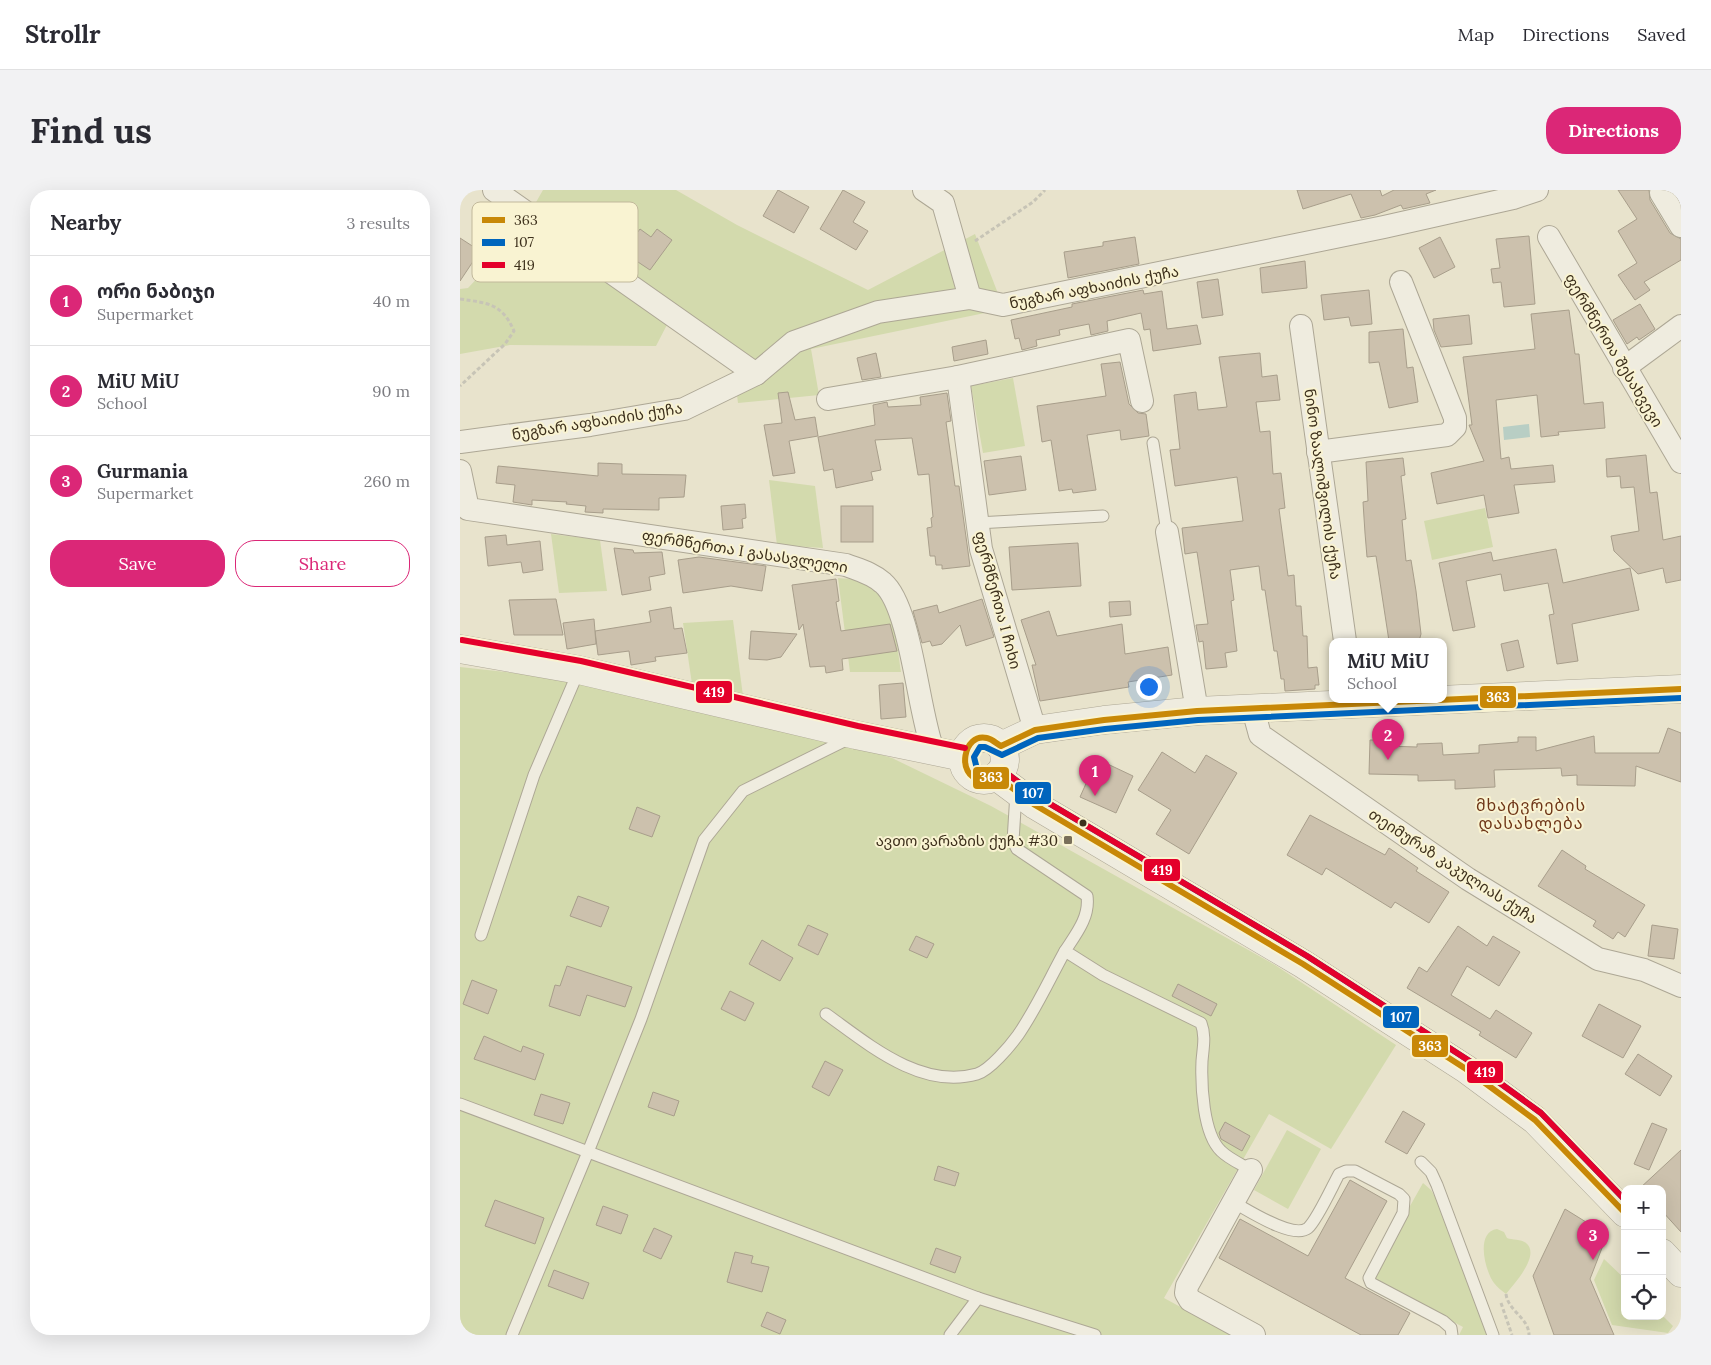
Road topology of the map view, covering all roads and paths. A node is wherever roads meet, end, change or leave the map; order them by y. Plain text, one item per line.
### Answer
1 (494, 190) edge
2 (924, 190) edge
3 (1045, 190) edge
4 (1537, 190) edge
5 (1662, 193) dead end
6 (511, 202) edge
7 (1681, 226) edge
8 (1549, 236) dead end
9 (956, 254) junction
10 (625, 282) edge
11 (1401, 282) dead end
12 (460, 298) edge
13 (970, 298) junction
14 (1301, 326) dead end
15 (1681, 326) edge
16 (1624, 368) junction
17 (756, 374) junction
18 (958, 378) junction
19 (460, 386) edge
20 (828, 399) dead end
21 (1142, 401) dead end
22 (460, 442) edge
23 (1153, 443) dead end
24 (1318, 452) junction
25 (1681, 462) edge
26 (460, 471) edge
27 (1103, 516) dead end
28 (977, 523) junction
29 (1167, 532) joint
30 (1345, 638) edge
31 (460, 649) edge
32 (579, 670) junction
33 (1681, 688) edge
34 (1447, 697) edge
35 (1329, 703) edge
36 (1253, 709) junction
37 (1198, 711) junction
38 (1036, 730) junction
39 (856, 735) junction
40 (1001, 746) junction
41 (933, 750) junction
42 (963, 756) junction
43 (1015, 791) junction
44 (481, 935) dead end
45 (1065, 951) junction
46 (1681, 986) edge
47 (826, 1014) dead end
48 (460, 1104) edge
49 (588, 1152) junction
50 (1421, 1162) dead end
51 (1251, 1170) joint
52 (1233, 1202) junction
53 (1621, 1210) edge
54 (1666, 1257) edge
55 (1681, 1273) edge
56 (1506, 1294) dead end
57 (978, 1298) junction
58 (1501, 1303) dead end
59 (512, 1335) edge
60 (950, 1335) edge
61 (1095, 1335) edge
62 (1254, 1335) edge
63 (1452, 1335) edge
64 (1493, 1335) edge
65 (1512, 1335) edge
66 (1530, 1335) edge

1 - 6 street
2 - 9 street
3 - 9 path
4 - 13 street, ნუგზარ აფხაიძის ქუჩა
5 - 7 street
8 - 16 street, ფერმწერთა შესახვევი
9 - 13 street
10 - 17 street
11 - 24 street
12 - 19 path
13 - 17 street, ნუგზარ აფხაიძის ქუჩა
14 - 24 street, ნინო ზაალიშვილის ქუჩა
15 - 16 street
16 - 25 street, ფერმწერთა შესახვევი
17 - 22 street, ნუგზარ აფხაიძის ქუჩა
18 - 20 street
18 - 21 street
18 - 28 street, ფერმწერთა I ჩიხი
23 - 29 lane
24 - 30 street, ნინო ზაალიშვილის ქუჩა
26 - 41 street, ფერმწერთა I გასასვლელი
27 - 28 lane
28 - 38 street, ფერმწერთა I ჩიხი
29 - 37 street
31 - 32 street
32 - 39 street
32 - 44 lane
33 - 34 street
35 - 36 street
36 - 37 street
36 - 46 street, თეიმურაზ კაკულიას ქუჩა
37 - 38 street
38 - 40 street
38 - 43 street
39 - 41 street
39 - 49 lane
40 - 42 street
40 - 43 street
41 - 42 street
42 - 43 street
43 - 45 lane
43 - 53 street
45 - 47 lane
45 - 51 lane
48 - 49 lane
49 - 57 lane
49 - 59 lane
50 - 64 lane
51 - 52 street
52 - 62 street
52 - 63 lane
54 - 55 street
56 - 66 path
57 - 60 lane
57 - 61 lane
58 - 65 path

